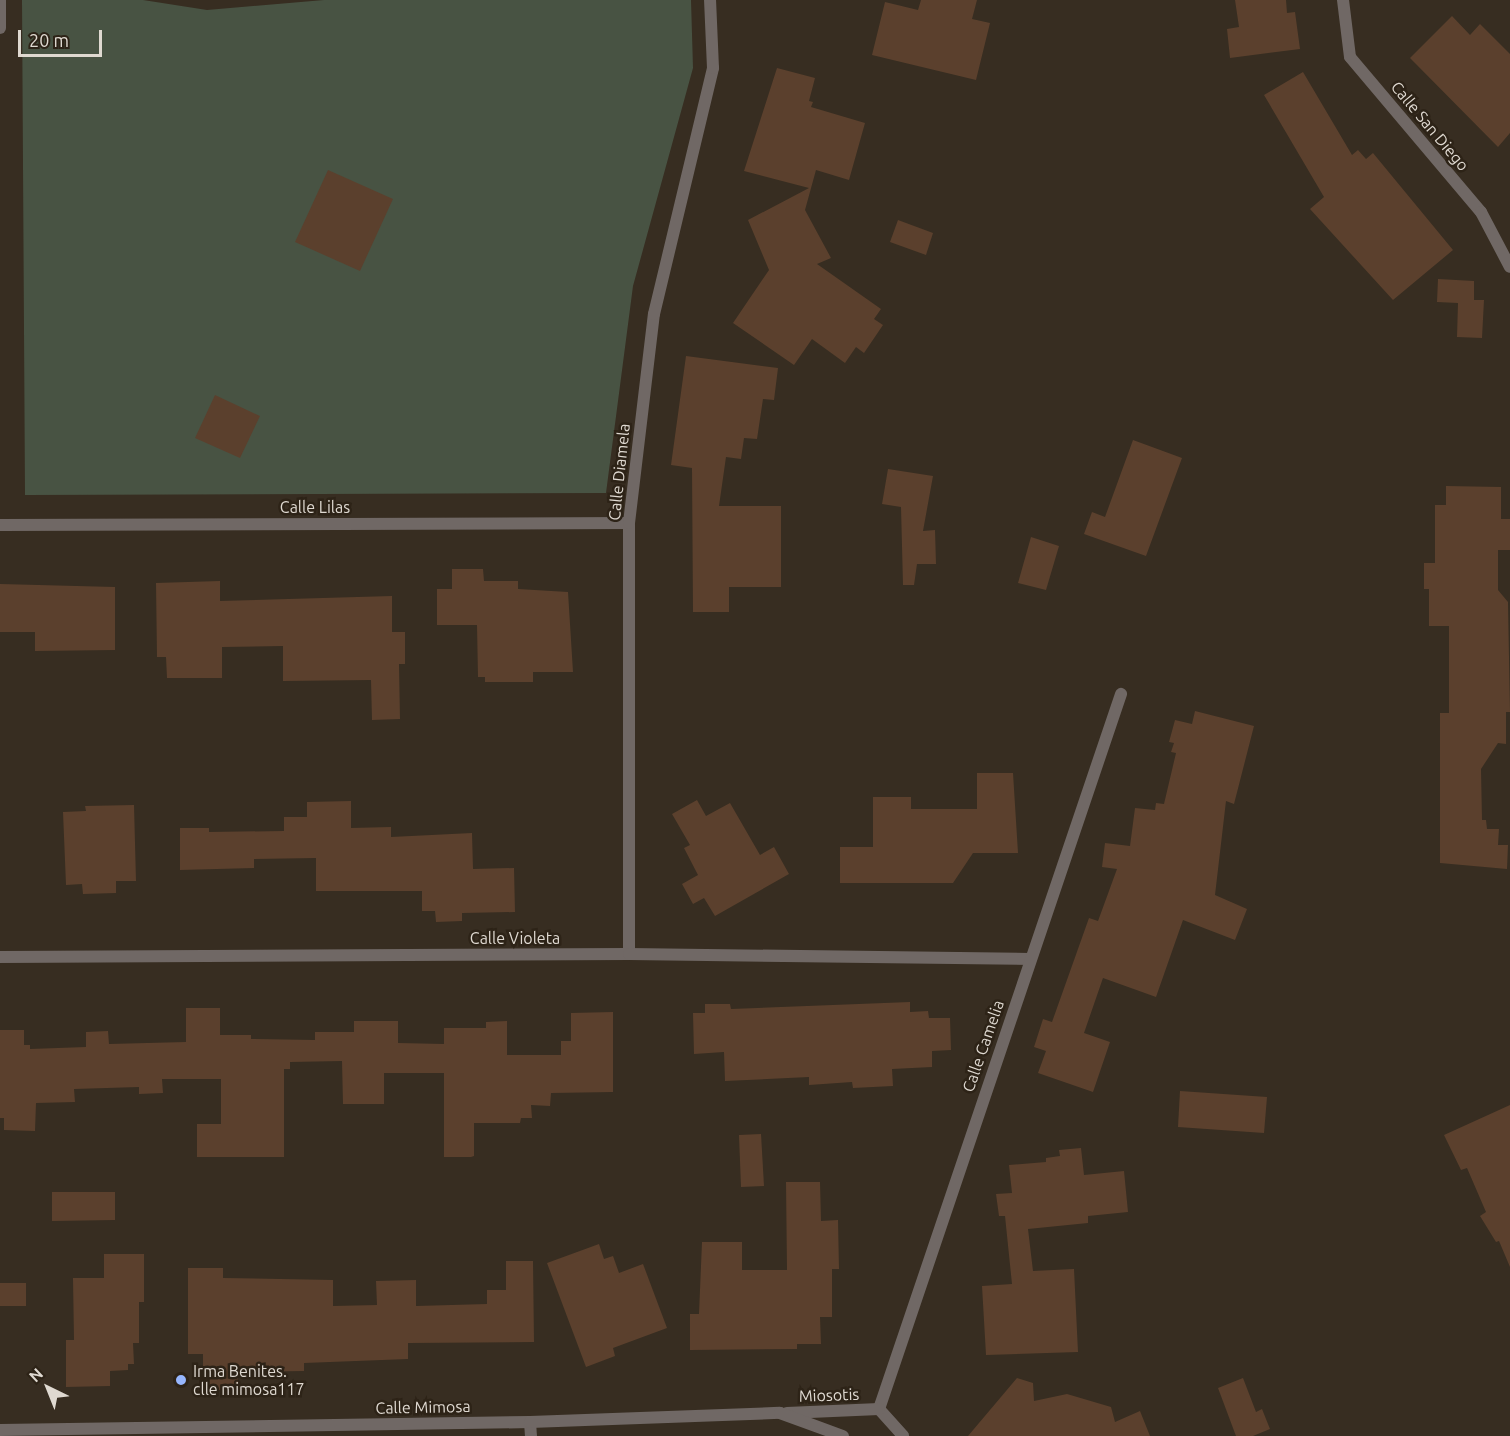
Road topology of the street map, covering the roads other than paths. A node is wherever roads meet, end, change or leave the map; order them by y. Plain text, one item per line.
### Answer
1 (0, 0) edge
2 (710, 0) edge
3 (1343, 0) edge
4 (0, 27) edge
5 (1510, 267) edge
6 (629, 523) junction
7 (0, 525) edge
8 (1121, 694) dead end
9 (629, 954) junction
10 (0, 957) edge
11 (1030, 959) junction
12 (879, 1409) junction
13 (780, 1413) junction
14 (530, 1422) junction
15 (0, 1430) edge
16 (531, 1436) edge
17 (843, 1436) edge
18 (903, 1436) edge

1 - 4 street
2 - 6 street, Calle Diamela
3 - 5 street, Calle San Diego
6 - 7 street, Calle Lilas
6 - 9 street, Calle Diamela
8 - 11 street, Calle Camelia
9 - 10 street, Calle Violeta
9 - 11 street, Calle Violeta
11 - 12 street, Calle Camelia
12 - 13 street, Miosotis
12 - 18 street
13 - 14 street, Calle Mimosa
13 - 17 street, Calle Mimosa
14 - 15 street, Calle Mimosa
14 - 16 street

